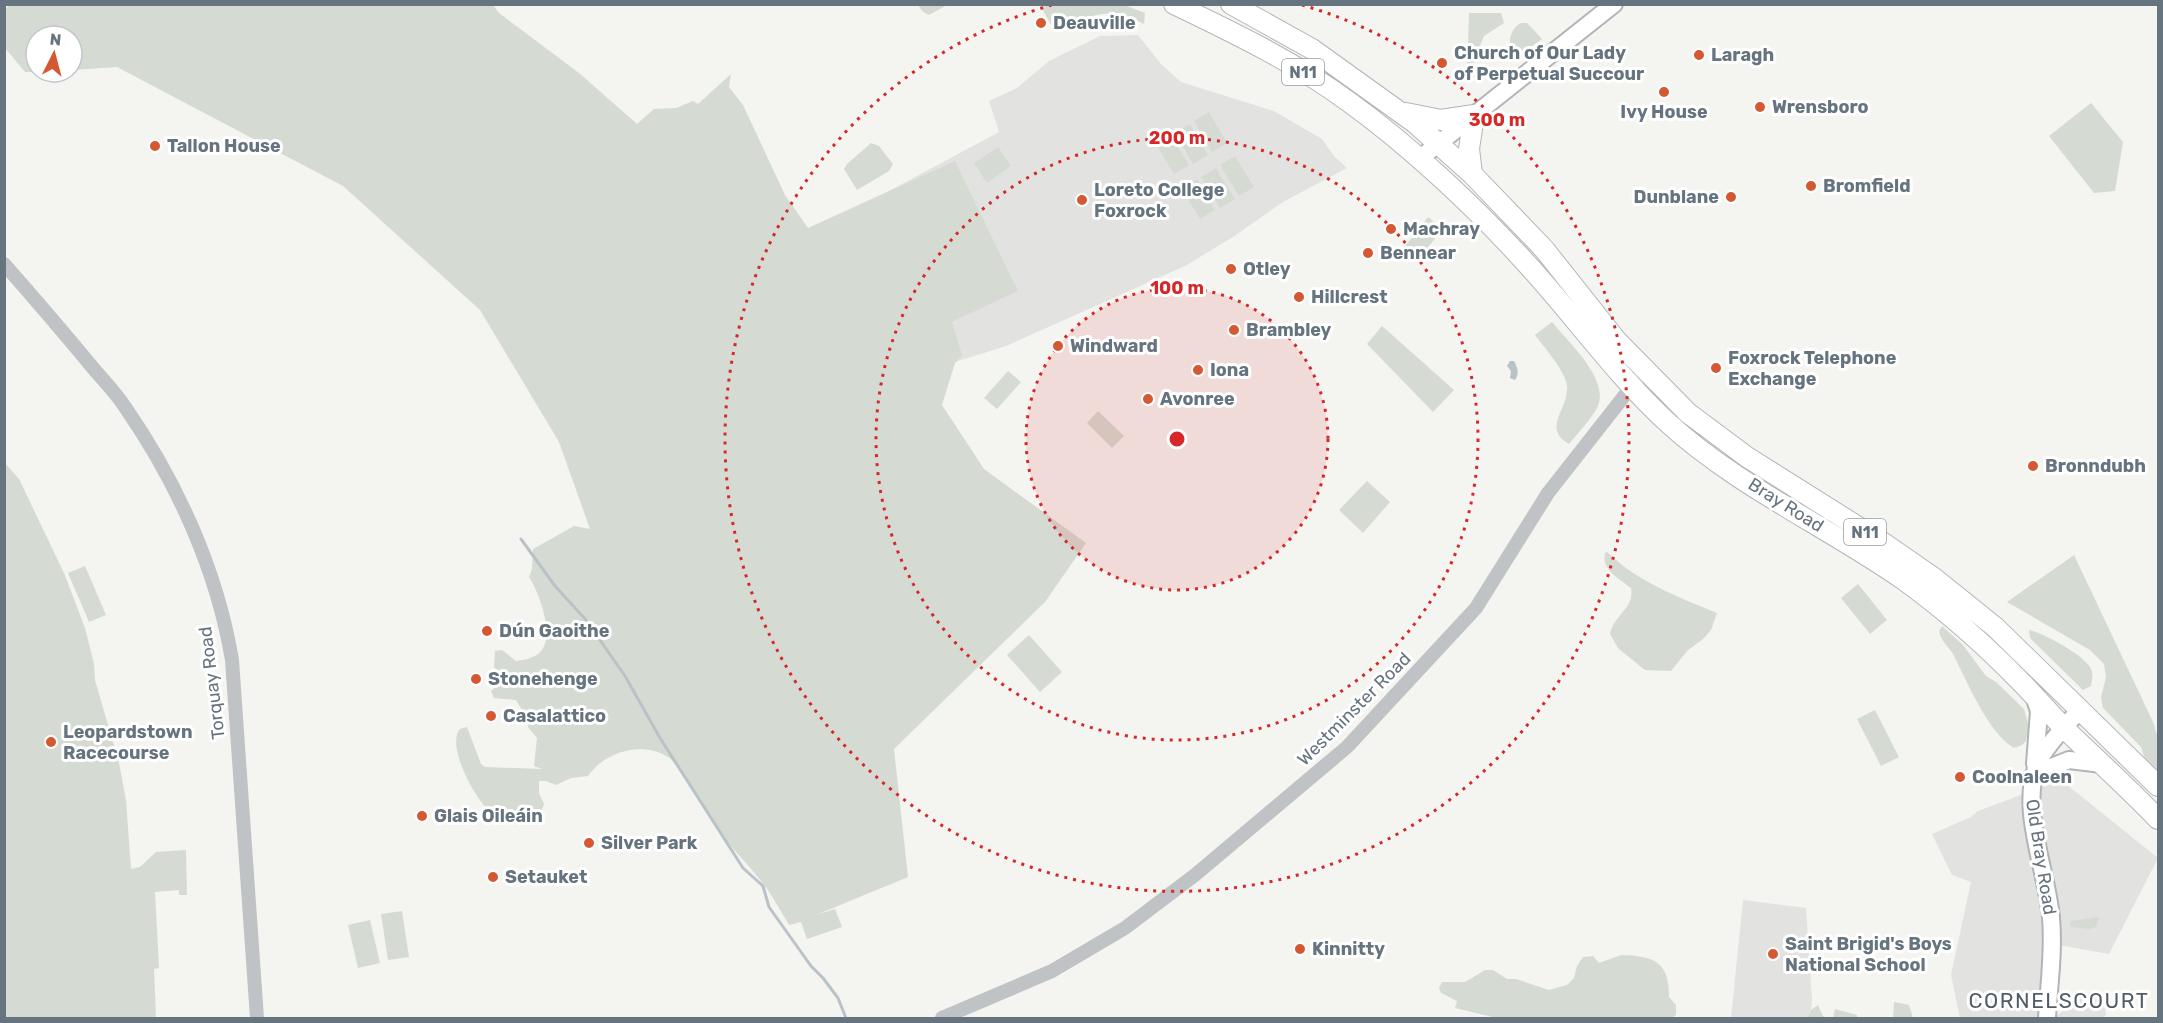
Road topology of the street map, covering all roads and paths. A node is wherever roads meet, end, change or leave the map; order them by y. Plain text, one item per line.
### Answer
1 (1174, 4) edge
2 (1231, 4) edge
3 (1614, 4) edge
4 (1403, 112) junction
5 (1474, 115) junction
6 (1438, 143) junction
7 (1426, 165) junction
8 (1472, 174) junction
9 (4, 264) edge
10 (1646, 370) junction
11 (1631, 386) junction
12 (2034, 696) junction
13 (2079, 711) junction
14 (2063, 727) junction
15 (2102, 764) junction
16 (2034, 774) junction
17 (2158, 786) edge
18 (2158, 819) edge
19 (257, 1018) edge
20 (942, 1018) edge
21 (2048, 1018) edge

1 - 7 highway, N11
2 - 4 highway, N11
3 - 5 main road
4 - 5 highway
4 - 6 highway, N11
5 - 6 main road
5 - 8 highway
6 - 7 main road
6 - 8 highway, Bray Road / N11
7 - 11 highway, Bray Road / N11
8 - 10 highway, Bray Road / N11
9 - 19 street, Torquay Road
10 - 11 street, Westminster Road
10 - 13 highway, Bray Road / N11
11 - 12 highway, Bray Road / N11
11 - 20 street, Westminster Road
12 - 14 highway, Bray Road / N11
12 - 16 main road
13 - 14 main road, Old Bray Road
13 - 17 highway, Bray Road / N11
14 - 15 highway, Bray Road / N11
14 - 16 main road, Old Bray Road
15 - 16 main road
15 - 18 highway, Bray Road / N11
16 - 21 main road, Old Bray Road

